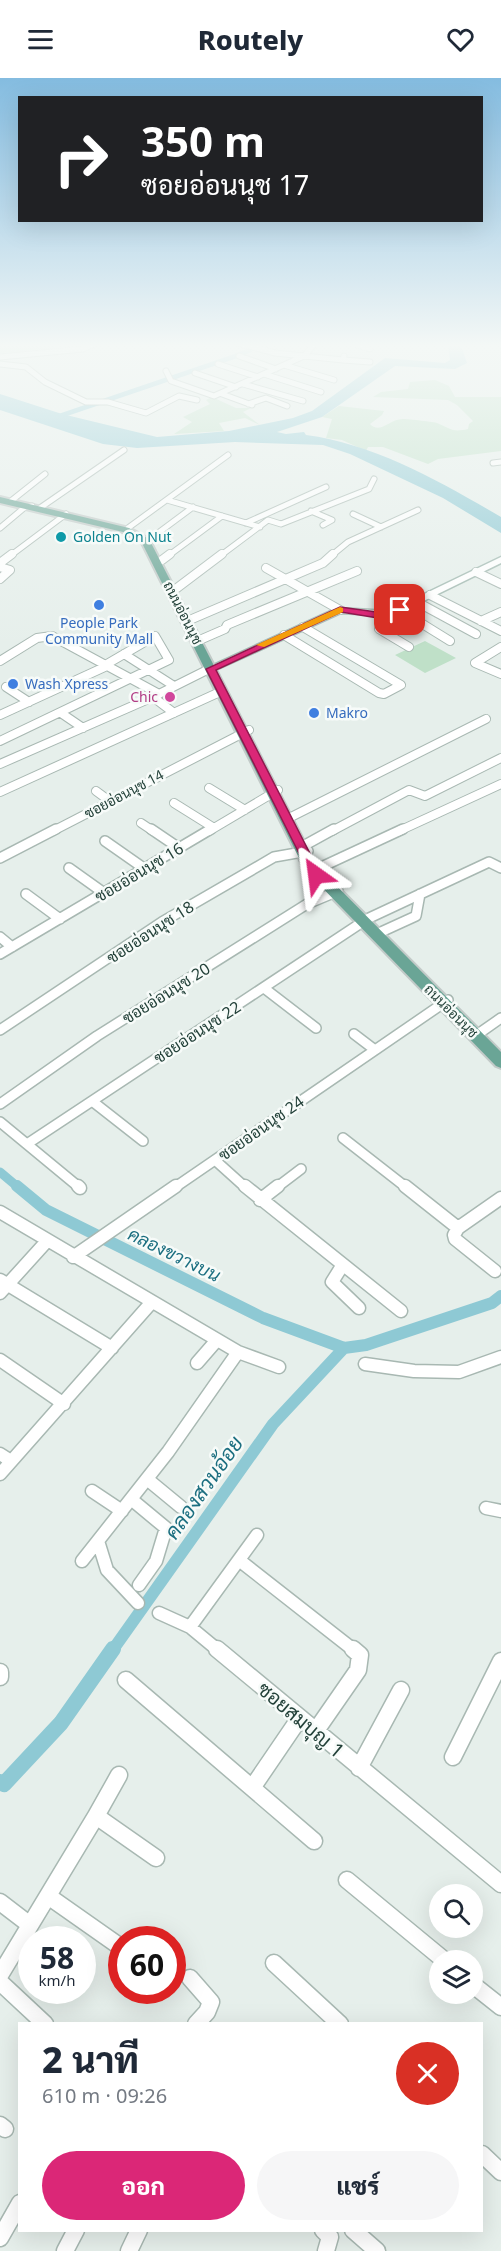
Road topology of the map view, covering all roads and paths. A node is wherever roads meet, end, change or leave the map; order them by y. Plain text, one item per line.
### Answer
1 (124, 450) dead end
2 (228, 455) dead end
3 (501, 462) edge
4 (493, 463) dead end
5 (45, 474) dead end
6 (374, 479) dead end
7 (326, 487) dead end
8 (4, 500) edge
9 (168, 500) junction
10 (32, 507) junction
11 (193, 507) junction
12 (418, 510) dead end
13 (311, 511) junction
14 (353, 514) dead end
15 (64, 515) junction
16 (222, 516) junction
17 (246, 522) junction
18 (323, 525) dead end
19 (260, 526) junction
20 (381, 527) junction
21 (0, 528) edge
22 (128, 528) junction
23 (150, 539) junction
24 (162, 560) junction
25 (501, 560) edge
26 (0, 565) edge
27 (266, 568) dead end
28 (357, 571) dead end
29 (476, 572) junction
30 (0, 579) edge
31 (288, 579) junction
32 (501, 584) edge
33 (177, 588) junction
34 (309, 591) junction
35 (430, 595) junction
36 (417, 602) junction
37 (340, 610) junction
38 (400, 610) junction
39 (501, 612) edge
40 (384, 616) junction
41 (192, 619) junction
42 (481, 621) junction
43 (303, 627) junction
44 (501, 631) edge
45 (476, 634) dead end
46 (284, 635) junction
47 (202, 639) junction
48 (450, 640) dead end
49 (409, 647) dead end
50 (501, 647) edge
51 (124, 654) junction
52 (0, 661) edge
53 (367, 664) junction
54 (108, 665) junction
55 (213, 667) junction
56 (152, 670) junction
57 (347, 674) junction
58 (501, 674) edge
59 (134, 679) junction
60 (174, 686) junction
61 (6, 687) dead end
62 (225, 690) junction
63 (156, 696) junction
64 (28, 702) junction
65 (61, 713) junction
66 (174, 713) junction
67 (0, 715) edge
68 (486, 718) dead end
69 (83, 728) junction
70 (246, 731) junction
71 (0, 741) edge
72 (501, 758) edge
73 (0, 764) edge
74 (501, 784) edge
75 (209, 788) dead end
76 (0, 792) edge
77 (96, 792) dead end
78 (276, 792) junction
79 (111, 802) junction
80 (174, 803) dead end
81 (245, 810) junction
82 (291, 817) junction
83 (141, 823) dead end
84 (214, 828) junction
85 (105, 841) dead end
86 (179, 848) junction
87 (305, 850) junction
88 (0, 858) edge
89 (69, 868) dead end
90 (501, 868) edge
91 (145, 869) junction
92 (317, 869) junction
93 (336, 892) junction
94 (104, 893) junction
95 (26, 894) dead end
96 (420, 894) junction
97 (60, 919) junction
98 (365, 921) junction
99 (381, 933) junction
100 (0, 937) edge
101 (12, 947) junction
102 (0, 954) edge
103 (264, 988) junction
104 (446, 1002) junction
105 (501, 1018) edge
106 (316, 1028) dead end
107 (0, 1030) edge
108 (481, 1032) junction
109 (354, 1034) dead end
110 (375, 1050) junction
111 (501, 1051) edge
112 (501, 1062) edge
113 (92, 1101) junction
114 (0, 1104) edge
115 (0, 1122) edge
116 (343, 1138) dead end
117 (143, 1141) dead end
118 (27, 1144) junction
119 (222, 1160) junction
120 (301, 1168) dead end
121 (80, 1188) dead end
122 (501, 1198) edge
123 (260, 1200) junction
124 (0, 1212) edge
125 (459, 1228) junction
126 (47, 1241) junction
127 (73, 1257) junction
128 (342, 1266) junction
129 (495, 1271) dead end
130 (3, 1286) edge
131 (151, 1304) junction
132 (359, 1308) dead end
133 (401, 1311) dead end
134 (217, 1340) junction
135 (112, 1348) junction
136 (238, 1352) junction
137 (501, 1357) edge
138 (0, 1360) edge
139 (197, 1363) dead end
140 (365, 1364) dead end
141 (279, 1367) dead end
142 (64, 1404) junction
143 (5, 1457) edge
144 (0, 1474) edge
145 (147, 1479) junction
146 (92, 1491) dead end
147 (131, 1499) junction
148 (181, 1507) dead end
149 (486, 1508) dead end
150 (122, 1511) junction
151 (501, 1511) edge
152 (258, 1535) dead end
153 (98, 1541) junction
154 (239, 1560) junction
155 (82, 1561) dead end
156 (139, 1585) dead end
157 (138, 1603) dead end
158 (159, 1612) dead end
159 (190, 1627) junction
160 (501, 1661) edge
161 (0, 1672) edge
162 (0, 1677) edge
163 (126, 1680) dead end
164 (401, 1690) dead end
165 (299, 1719) junction
166 (315, 1732) junction
167 (453, 1757) dead end
168 (359, 1768) junction
169 (119, 1775) dead end
170 (252, 1788) junction
171 (96, 1816) junction
172 (314, 1840) dead end
173 (156, 1858) dead end
174 (347, 1880) dead end
175 (501, 1884) edge
176 (48, 1896) junction
177 (0, 1902) edge
178 (30, 1925) junction
179 (108, 1938) edge
180 (432, 1950) edge
181 (274, 1963) dead end
182 (0, 1975) edge
183 (190, 1978) dead end
184 (0, 1982) edge
185 (483, 1993) edge
186 (501, 2007) edge
187 (43, 2022) edge
188 (198, 2022) edge
189 (338, 2022) edge
190 (483, 2155) edge
191 (501, 2172) edge
192 (18, 2206) edge
193 (75, 2232) edge
194 (138, 2232) edge
195 (325, 2232) edge
196 (355, 2232) edge
197 (0, 2238) edge
198 (65, 2251) edge
199 (129, 2251) edge
200 (326, 2251) edge
201 (377, 2251) edge

1 - 10 street
2 - 9 street
3 - 4 street
5 - 8 street
6 - 13 street
7 - 17 street
8 - 10 main road, ถนนอ่อนนุช
9 - 11 street
9 - 22 street
10 - 15 main road, ถนนอ่อนนุช
10 - 21 street
11 - 16 street
11 - 23 street
12 - 20 street
13 - 18 street
13 - 19 street
14 - 20 street
15 - 22 main road, ถนนอ่อนนุช
15 - 26 street
15 - 55 main road, ถนนอ่อนนุช
16 - 17 street
16 - 24 street
17 - 19 street
19 - 33 street
20 - 31 street
22 - 23 main road, ถนนอ่อนนุช
23 - 24 main road, ถนนอ่อนนุช
24 - 33 main road, ถนนอ่อนนุช
25 - 29 street
26 - 30 street
27 - 31 street
28 - 34 street
29 - 32 street
29 - 35 street
31 - 34 street
31 - 41 street
33 - 41 main road, ถนนอ่อนนุช
34 - 37 street
34 - 47 street
35 - 36 street
35 - 42 street
36 - 38 street
36 - 45 street
37 - 40 street
37 - 43 street
38 - 40 street
38 - 48 street
39 - 42 street
40 - 49 street
41 - 47 main road, ถนนอ่อนนุช
42 - 44 street
43 - 46 street
43 - 53 street
46 - 55 street
46 - 57 street
47 - 55 main road, ถนนอ่อนนุช
50 - 58 street
51 - 54 street
51 - 56 street
51 - 56 street
52 - 54 street
53 - 57 street
53 - 57 street
54 - 59 street
54 - 64 street
55 - 60 street
55 - 62 main road, ถนนอ่อนนุช
56 - 59 street
56 - 60 street
59 - 63 street
59 - 65 street
60 - 63 street
61 - 64 street
62 - 66 street
62 - 70 main road, ถนนอ่อนนุช
63 - 66 street
63 - 69 street
64 - 67 street
65 - 69 street
65 - 71 street
66 - 76 street
68 - 82 street
69 - 73 street
70 - 78 main road, ถนนอ่อนนุช
70 - 79 street, ซอยอ่อนนุช 14
72 - 87 street, ซอยอ่อนนุช 18
74 - 92 street
75 - 81 street
77 - 79 street
78 - 81 street, ซอยอ่อนนุช 16
78 - 82 main road, ถนนอ่อนนุช
78 - 87 main road, ถนนอ่อนนุช
79 - 88 street, ซอยอ่อนนุช 14
80 - 84 street
81 - 84 street, ซอยอ่อนนุช 16
82 - 87 main road, ถนนอ่อนนุช
83 - 86 street
84 - 86 street, ซอยอ่อนนุช 16
85 - 91 street
86 - 91 street, ซอยอ่อนนุช 16
87 - 92 main road, ถนนอ่อนนุช
87 - 93 main road, ถนนอ่อนนุช
87 - 107 street, ซอยอ่อนนุช 18
89 - 94 street
90 - 96 street, ซอยอ่อนนุช 22
91 - 94 street, ซอยอ่อนนุช 16
92 - 93 main road, ถนนอ่อนนุช
93 - 98 main road, ถนนอ่อนนุช
93 - 114 street, ซอยอ่อนนุช 20
94 - 97 street, ซอยอ่อนนุช 16
95 - 97 street
96 - 98 street, ซอยอ่อนนุช 22
96 - 99 street
97 - 101 street, ซอยอ่อนนุช 16
98 - 99 main road, ถนนอ่อนนุช
98 - 103 street, ซอยอ่อนนุช 22
98 - 104 main road, ถนนอ่อนนุช
99 - 104 main road, ถนนอ่อนนุช
100 - 101 street
101 - 102 street, ซอยอ่อนนุช 16
103 - 106 street
103 - 113 street, ซอยอ่อนนุช 22
104 - 108 main road, ถนนอ่อนนุช
104 - 110 street, ซอยอ่อนนุช 24
104 - 112 main road, ถนนอ่อนนุช
105 - 108 street
108 - 111 main road, ถนนอ่อนนุช
109 - 110 street
110 - 119 street, ซอยอ่อนนุช 24
113 - 117 street
113 - 118 street, ซอยอ่อนนุช 22
115 - 118 street
116 - 125 street
118 - 121 street
119 - 123 street
119 - 127 street, ซอยอ่อนนุช 24
120 - 123 street
122 - 125 street
123 - 128 street
124 - 126 street
125 - 129 street
126 - 127 street
126 - 130 street
127 - 131 street
128 - 132 street
128 - 133 street
130 - 135 street
131 - 134 street
131 - 135 street
134 - 136 street
134 - 139 street
135 - 142 street
136 - 141 street
136 - 145 street
137 - 140 street
138 - 142 street
142 - 143 street
143 - 144 street
145 - 147 street
145 - 148 street
146 - 150 street
147 - 150 street
147 - 156 street
149 - 151 street
150 - 153 street
152 - 154 street
153 - 155 street
153 - 157 street
154 - 159 street
154 - 166 street
158 - 159 street, ซอยสมบุญ 1
159 - 165 street, ซอยสมบุญ 1
160 - 167 street
161 - 162 street
163 - 170 street
164 - 168 street
165 - 166 street, ซอยสมบุญ 1
165 - 170 street
166 - 168 street, ซอยสมบุญ 1
168 - 175 street, ซอยสมบุญ 1
169 - 171 street
170 - 172 street
171 - 173 street
171 - 176 street
174 - 180 street
176 - 178 street
176 - 179 street
177 - 178 street
178 - 182 street
181 - 189 street
183 - 188 street
184 - 187 street
185 - 186 street
190 - 191 street
192 - 197 street
193 - 198 street
194 - 199 street
195 - 200 street
196 - 201 street

